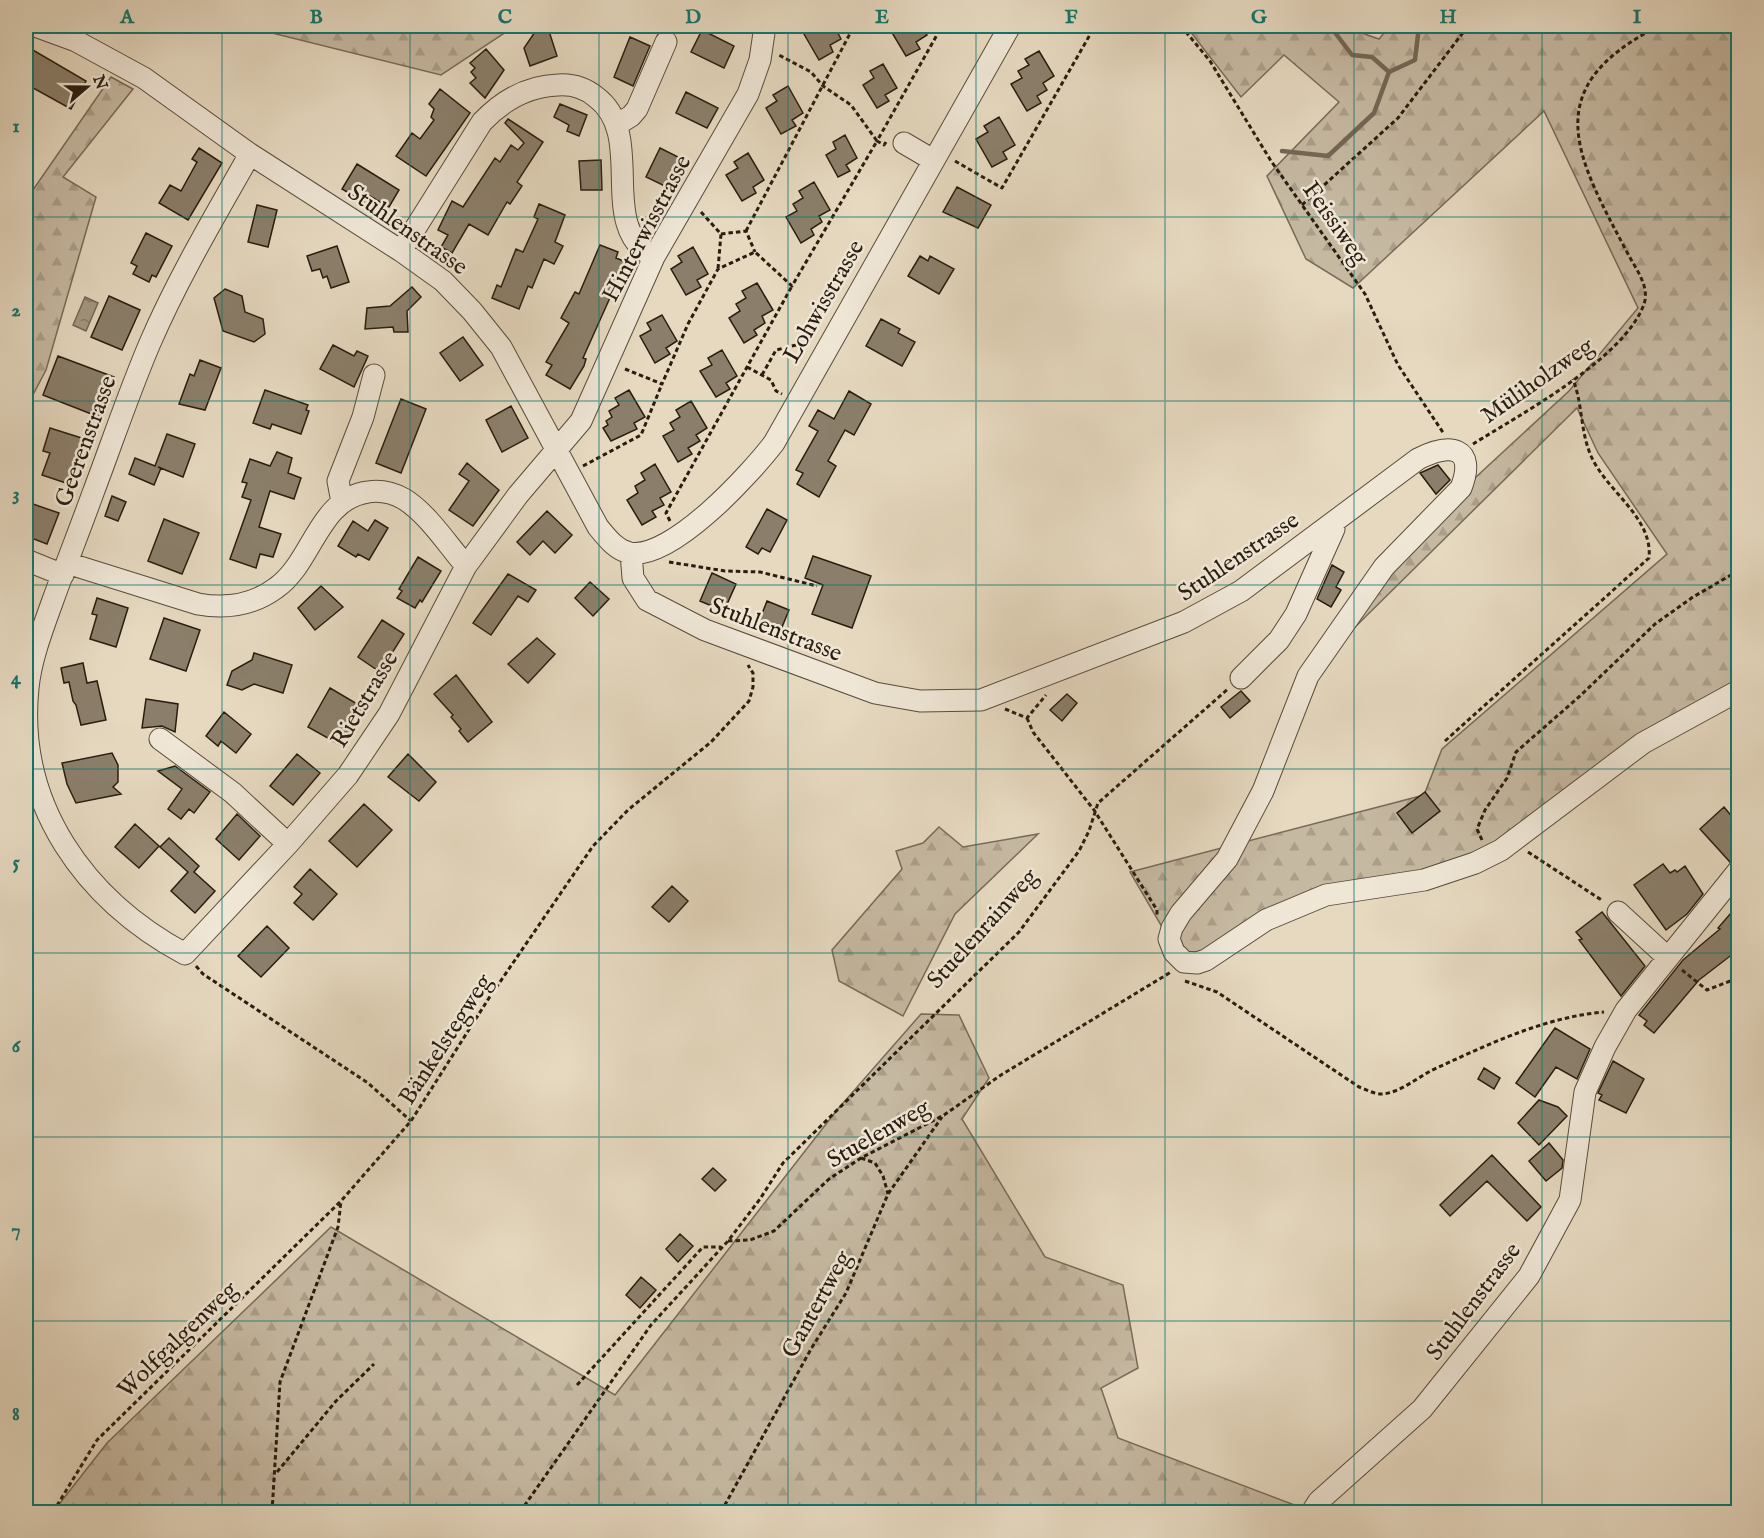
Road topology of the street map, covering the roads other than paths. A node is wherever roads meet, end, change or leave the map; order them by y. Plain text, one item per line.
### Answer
1 (35, 26) edge
2 (1010, 26) edge
3 (764, 36) edge
4 (666, 42) dead end
5 (618, 124) junction
6 (894, 144) road end
7 (250, 153) junction
8 (936, 155) junction
9 (401, 251) junction
10 (654, 257) junction
11 (374, 375) dead end
12 (557, 449) junction
13 (342, 502) junction
14 (1332, 524) junction
15 (639, 552) junction
16 (26, 560) edge
17 (465, 566) junction
18 (65, 569) junction
19 (1241, 678) road end
20 (27, 686) edge
21 (1738, 691) edge
22 (160, 739) dead end
23 (288, 844) junction
24 (1738, 871) edge
25 (1618, 912) road end
26 (185, 954) joint
27 (1666, 957) junction
28 (1312, 1512) edge

1 - 7 street, Stuhlenstrasse
2 - 8 street, Lohwisstrasse
3 - 10 street, Hinterwisstrasse
4 - 5 street
5 - 9 street
5 - 10 street
6 - 8 street
7 - 9 street, Stuhlenstrasse
7 - 18 street, Geerenstrasse
8 - 15 street, Lohwisstrasse
9 - 12 street, Stuhlenstrasse
10 - 12 street, Hinterwisstrasse
11 - 13 street
12 - 15 street, Stuhlenstrasse
12 - 17 street, Rietstrasse
13 - 17 street
13 - 18 street
14 - 15 street, Stuhlenstrasse
14 - 19 street
14 - 21 street, Stuhlenstrasse
16 - 18 street
17 - 23 street, Rietstrasse
18 - 20 street, Geerenstrasse
20 - 26 street, Geerenstrasse
22 - 23 street
23 - 26 street, Rietstrasse
24 - 27 street, Stuhlenstrasse
25 - 27 street
27 - 28 street, Stuhlenstrasse

